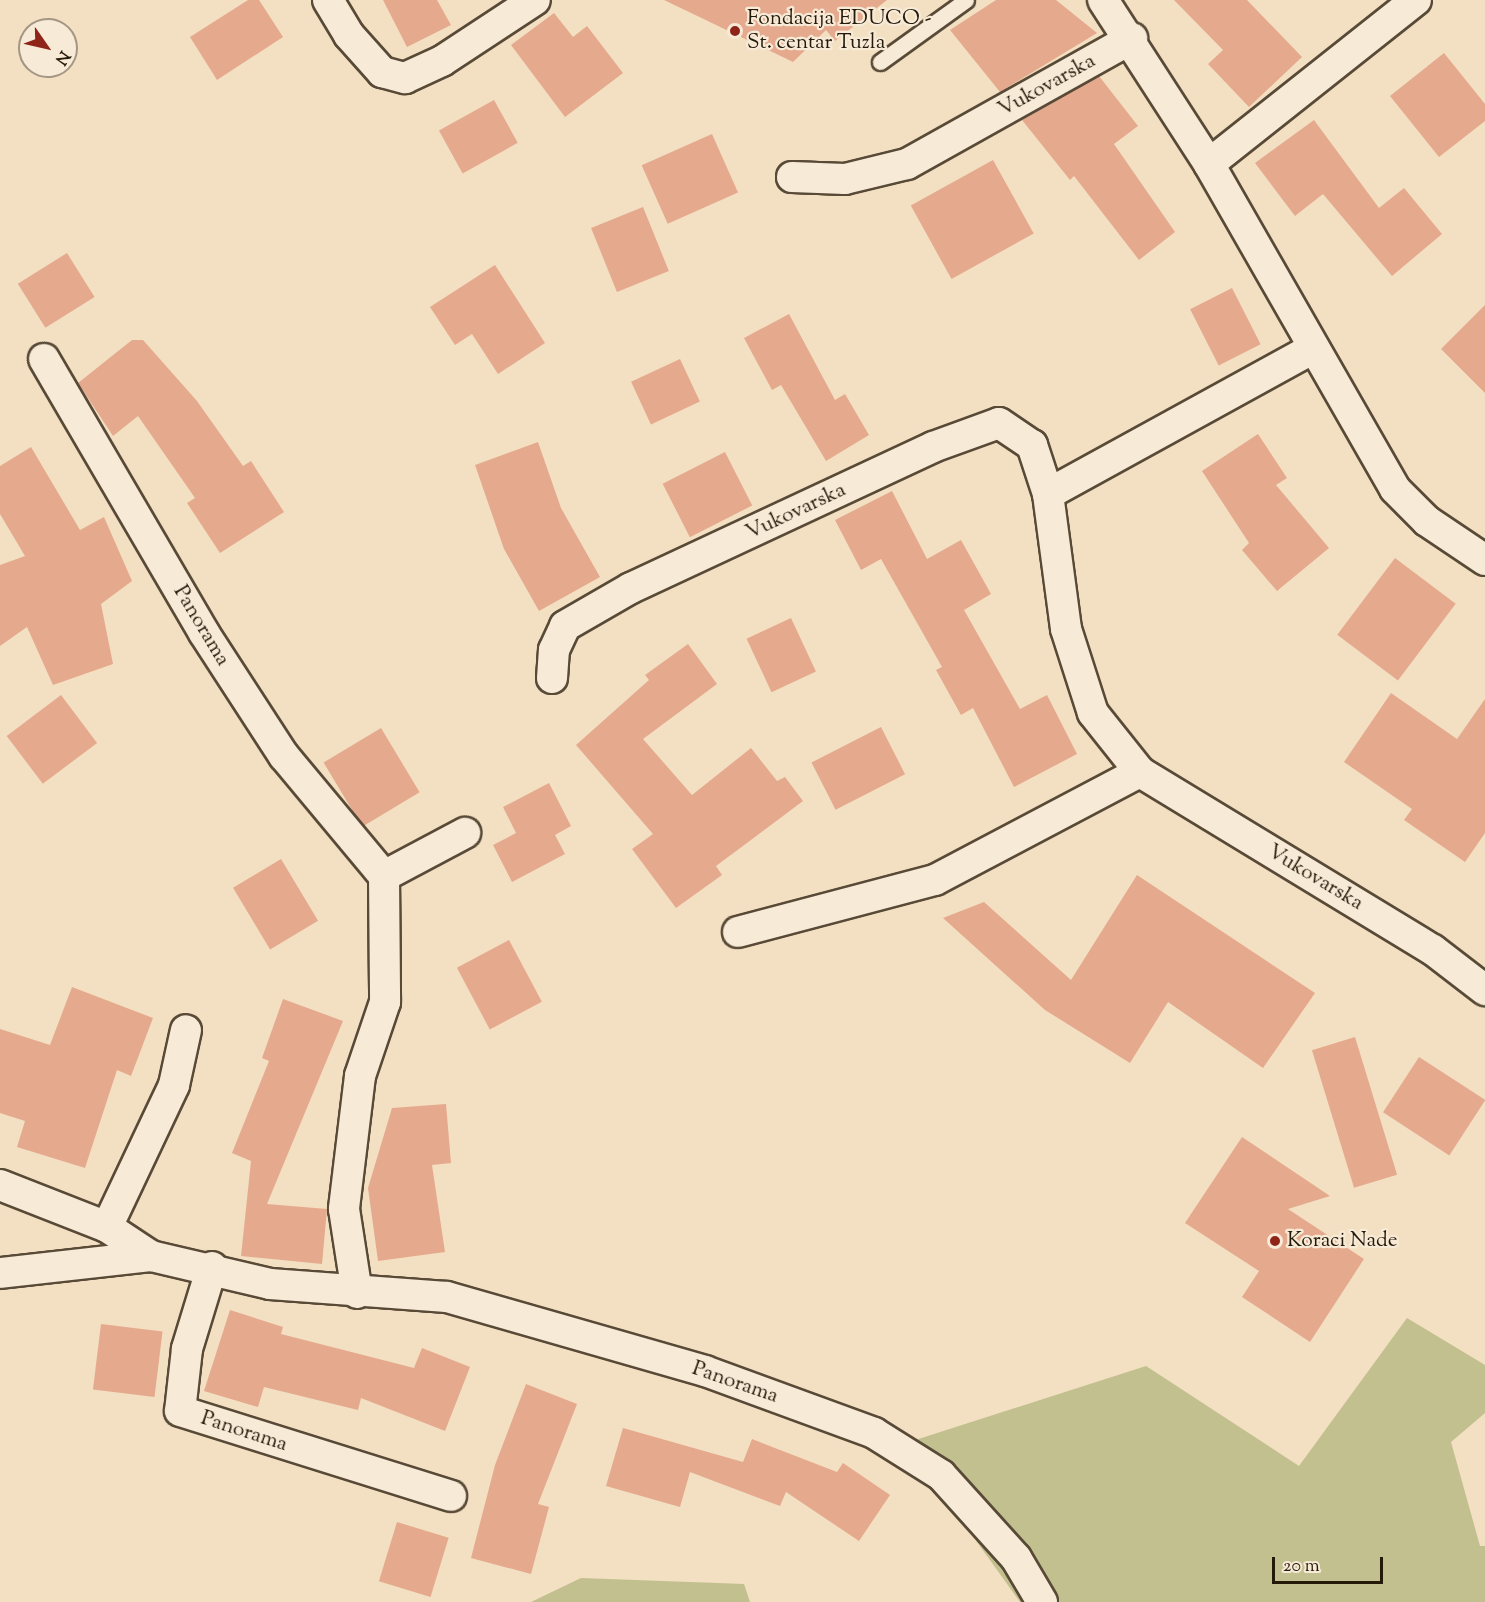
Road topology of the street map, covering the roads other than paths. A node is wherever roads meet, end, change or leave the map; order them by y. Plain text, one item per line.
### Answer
1 (328, 0) edge
2 (536, 0) edge
3 (966, 0) edge
4 (1103, 0) edge
5 (1416, 0) edge
6 (1132, 38) junction
7 (880, 62) dead end
8 (1209, 164) junction
9 (792, 177) dead end
10 (1314, 348) junction
11 (44, 359) dead end
12 (1048, 494) junction
13 (1485, 560) edge
14 (552, 678) dead end
15 (1140, 772) junction
16 (465, 833) dead end
17 (384, 876) junction
18 (738, 932) dead end
19 (1485, 990) edge
20 (186, 1030) dead end
21 (0, 1185) edge
22 (107, 1227) junction
23 (151, 1256) junction
24 (212, 1267) junction
25 (0, 1273) edge
26 (357, 1293) junction
27 (451, 1496) dead end
28 (1042, 1602) edge

1 - 2 street
3 - 7 lane
4 - 6 street
5 - 8 street
6 - 8 street
6 - 9 street, Vukovarska
8 - 10 street
10 - 12 street
10 - 13 street
11 - 17 street, Panorama
12 - 14 street, Vukovarska
12 - 15 street, Vukovarska
15 - 18 street
15 - 19 street, Vukovarska
16 - 17 street
17 - 26 street
20 - 22 street
21 - 22 street, Panorama
22 - 23 street, Panorama
23 - 24 street, Panorama
23 - 25 street, Panorama
24 - 26 street, Panorama
24 - 27 street, Panorama
26 - 28 street, Panorama

